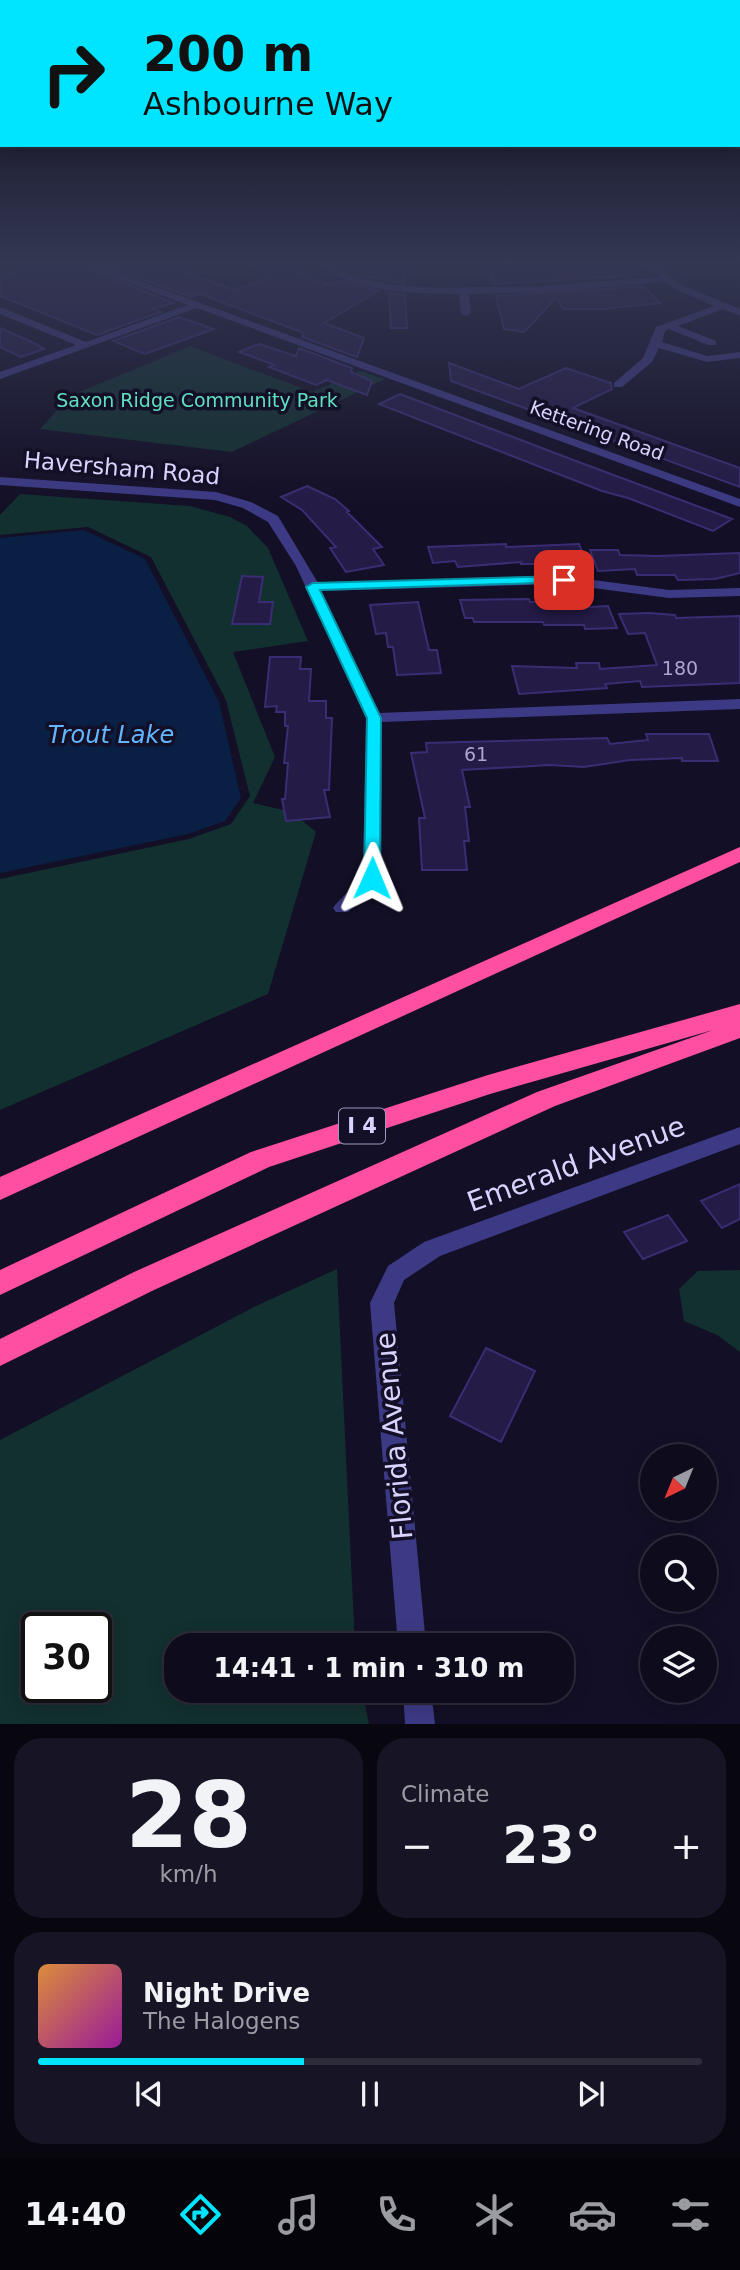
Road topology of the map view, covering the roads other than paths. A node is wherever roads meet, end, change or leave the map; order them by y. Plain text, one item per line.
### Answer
1 (304, 344) edge
2 (655, 344) edge
3 (662, 344) edge
4 (85, 345) edge
5 (740, 355) edge
6 (0, 376) edge
7 (618, 385) dead end
8 (0, 481) edge
9 (740, 503) edge
10 (313, 587) junction
11 (740, 592) edge
12 (740, 704) edge
13 (374, 718) junction
14 (740, 854) edge
15 (342, 908) dead end
16 (740, 1013) edge
17 (740, 1029) edge
18 (740, 1135) edge
19 (0, 1189) edge
20 (432, 1249) joint
21 (0, 1283) edge
22 (0, 1353) edge
23 (411, 1633) edge
24 (418, 1703) edge
25 (420, 1724) edge

1 - 9 street, Kettering Road
2 - 7 street
3 - 5 street
4 - 6 street
8 - 10 street, Haversham Road
10 - 11 street
10 - 13 street, Haversham Road
12 - 13 street
13 - 15 street, Haversham Road
14 - 19 highway
16 - 21 highway, I 4
17 - 22 highway
18 - 20 street, Emerald Avenue
20 - 23 street, Florida Avenue
24 - 25 street

